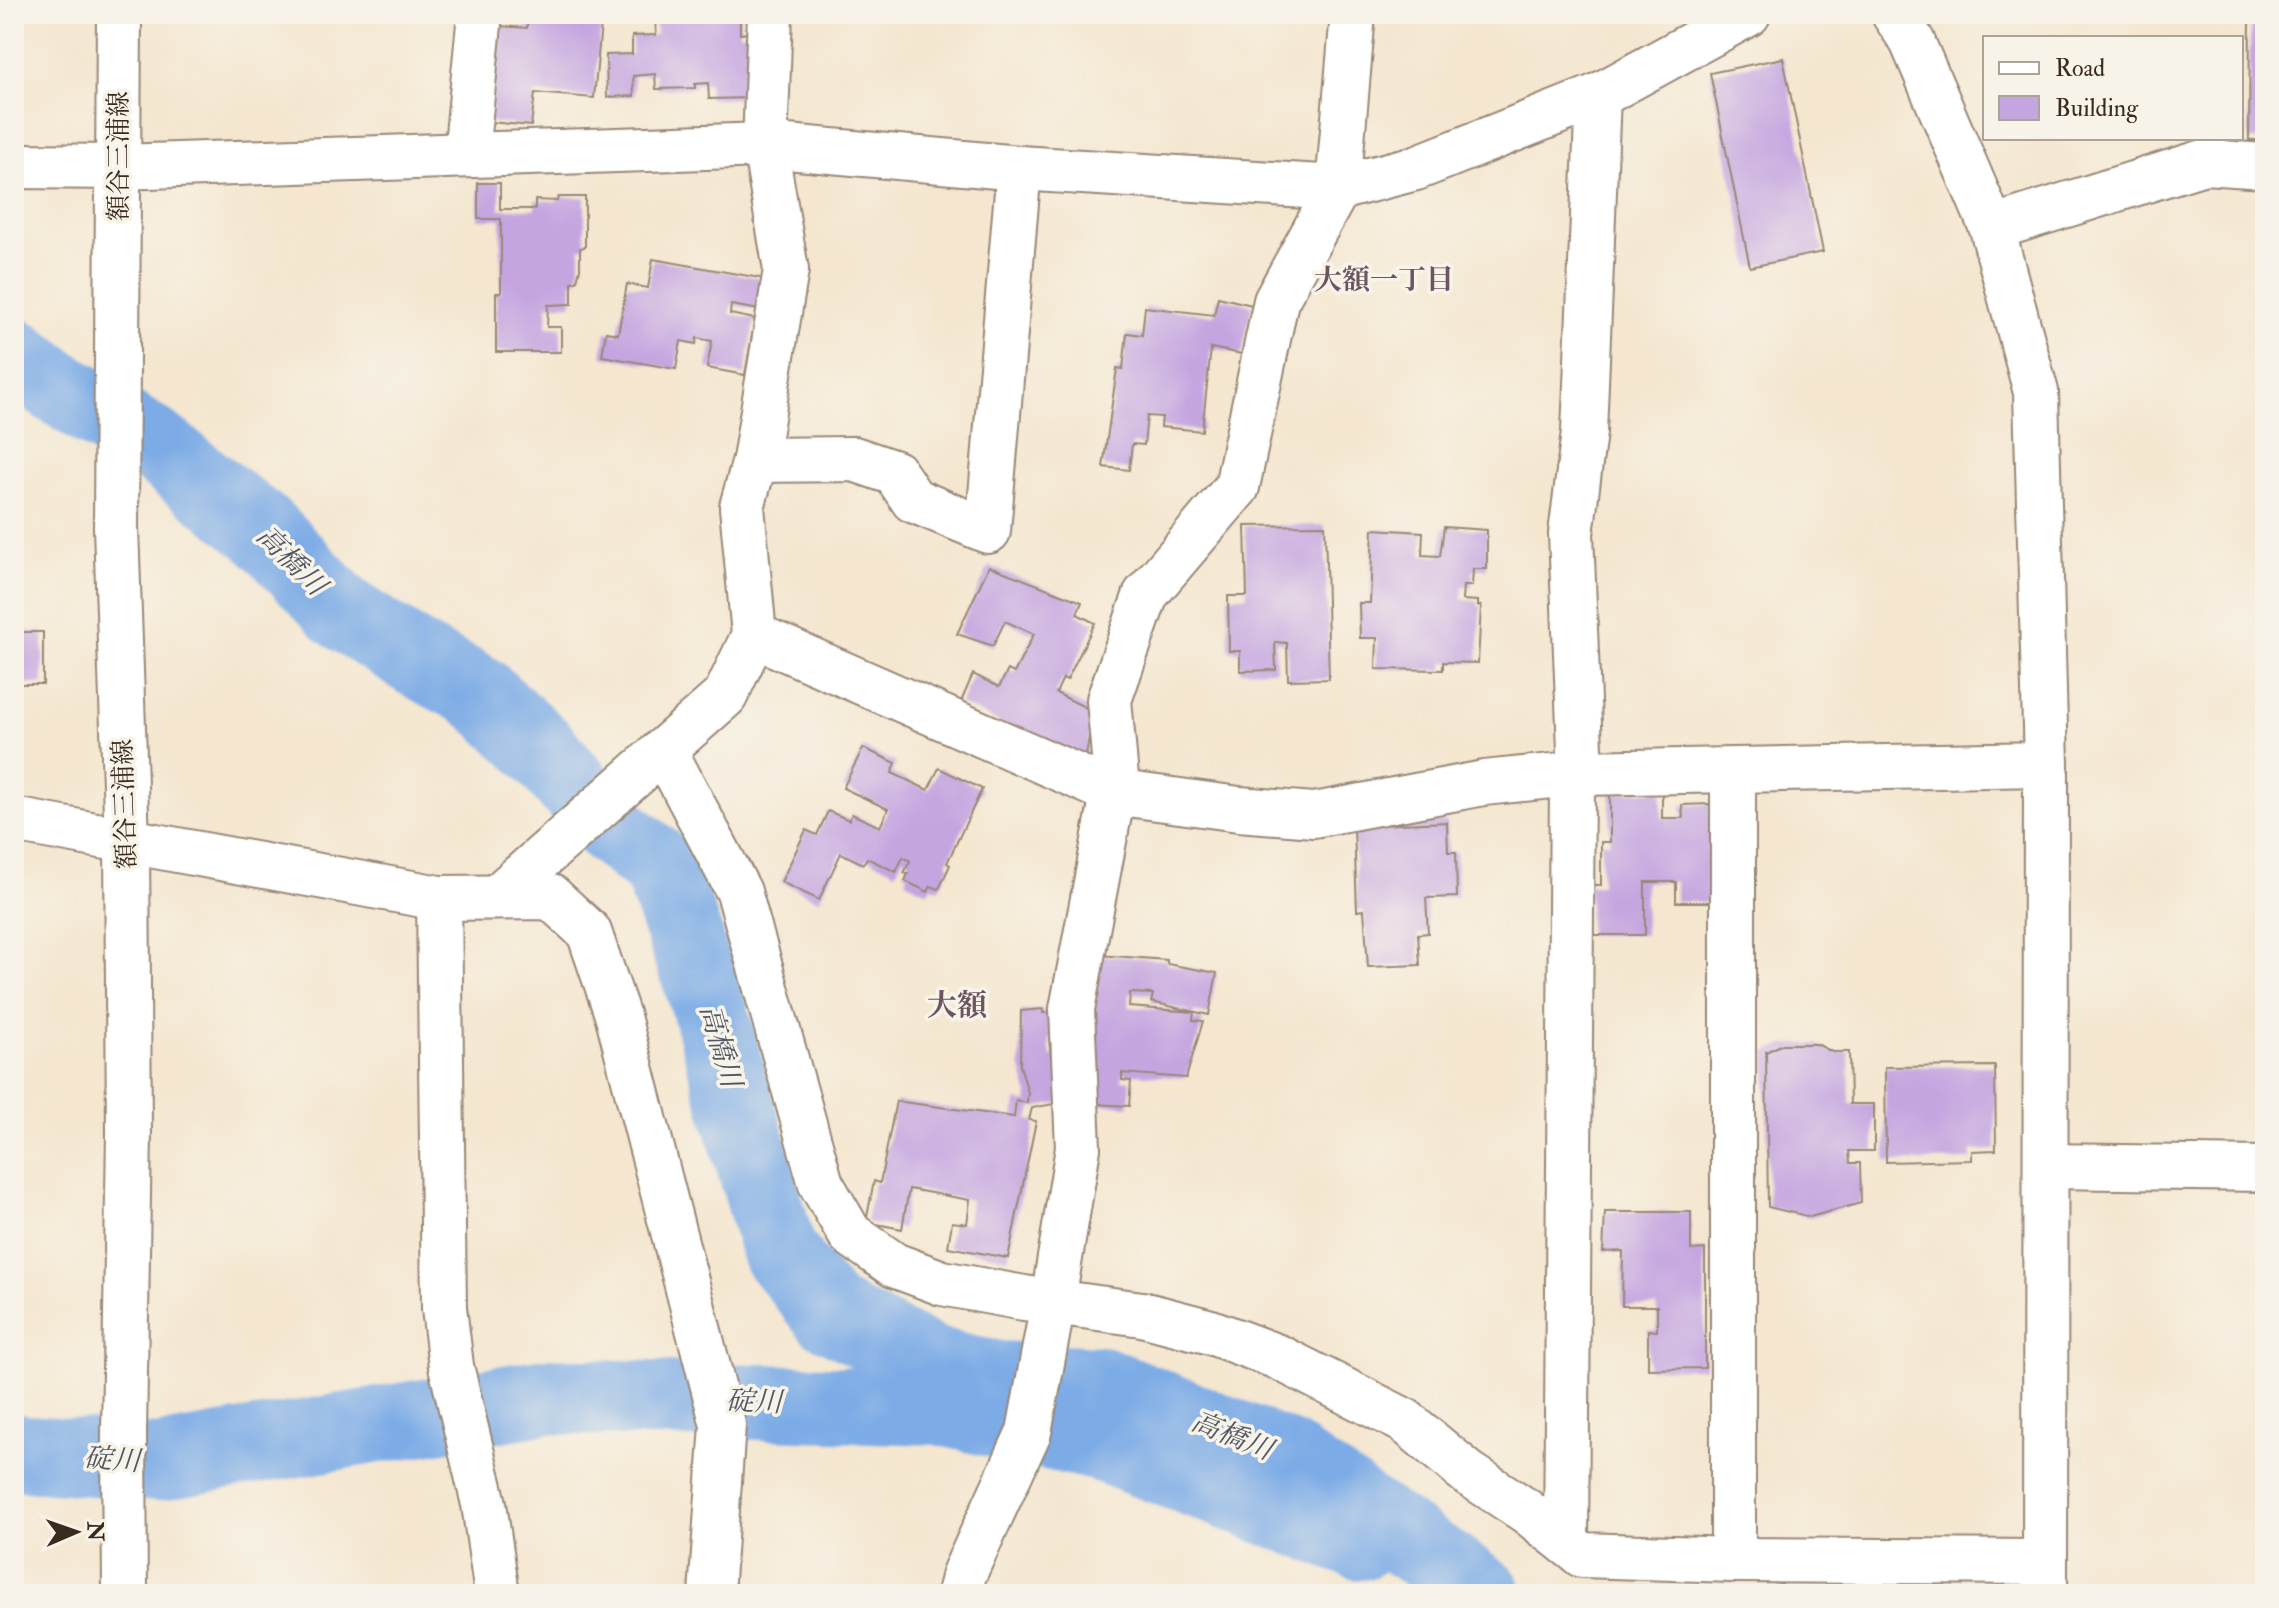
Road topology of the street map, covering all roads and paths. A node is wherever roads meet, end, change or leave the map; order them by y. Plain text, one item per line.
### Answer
1 (119, 14) edge
2 (480, 14) edge
3 (770, 14) edge
4 (1353, 14) edge
5 (1748, 14) edge
6 (1894, 14) edge
7 (1598, 96) junction
8 (765, 145) junction
9 (466, 155) junction
10 (14, 166) edge
11 (2265, 166) edge
12 (119, 167) junction
13 (1019, 168) junction
14 (1338, 188) junction
15 (1992, 228) junction
16 (755, 460) junction
17 (754, 635) junction
18 (650, 762) junction
19 (2046, 764) junction
20 (1733, 770) junction
21 (1581, 773) junction
22 (1113, 792) junction
23 (14, 820) edge
24 (127, 842) junction
25 (497, 897) junction
26 (439, 898) junction
27 (2046, 1166) junction
28 (2265, 1169) edge
29 (1051, 1314) junction
30 (1566, 1542) junction
31 (1733, 1560) junction
32 (2045, 1578) edge
33 (125, 1594) edge
34 (497, 1594) edge
35 (711, 1594) edge
36 (959, 1594) edge

1 - 12 street, 額谷三浦線
2 - 9 street
3 - 8 street
4 - 14 street
5 - 7 street
6 - 15 street
7 - 14 street
7 - 21 street
8 - 9 street
8 - 13 street
8 - 16 street
9 - 12 street
10 - 12 street
11 - 15 street
12 - 24 street, 額谷三浦線
13 - 14 street
13 - 16 street
14 - 22 street
15 - 19 street
16 - 17 street
17 - 18 street
17 - 22 street
18 - 25 street
18 - 29 street
19 - 20 street
19 - 27 street
20 - 21 street
20 - 31 street
21 - 22 street
21 - 30 street
22 - 29 street
23 - 24 street
24 - 26 street
24 - 33 street, 額谷三浦線
25 - 26 street
25 - 35 street
26 - 34 street
27 - 28 street
27 - 32 street
29 - 30 street
29 - 36 street
30 - 31 street
31 - 32 street

